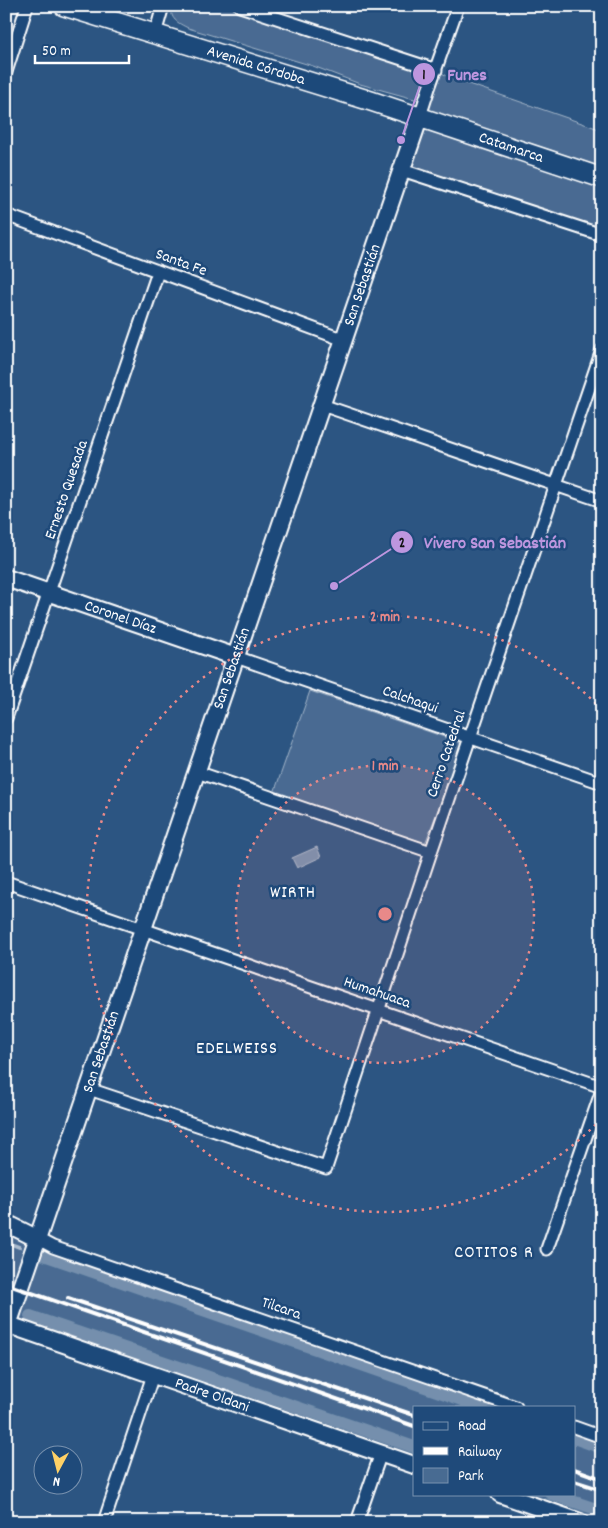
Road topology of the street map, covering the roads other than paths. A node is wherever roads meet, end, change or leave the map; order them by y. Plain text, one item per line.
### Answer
1 (27, 6) edge
2 (64, 6) edge
3 (163, 6) edge
4 (240, 6) edge
5 (458, 6) edge
6 (155, 34) junction
7 (436, 70) junction
8 (6, 72) edge
9 (420, 116) junction
10 (402, 170) junction
11 (602, 178) edge
12 (6, 215) edge
13 (602, 235) edge
14 (158, 272) junction
15 (344, 340) junction
16 (602, 350) edge
17 (322, 405) junction
18 (556, 486) junction
19 (602, 501) edge
20 (6, 578) edge
21 (49, 593) junction
22 (236, 657) junction
23 (6, 718) edge
24 (470, 738) junction
25 (197, 772) junction
26 (602, 783) edge
27 (431, 852) junction
28 (6, 882) edge
29 (143, 929) junction
30 (378, 1010) junction
31 (602, 1088) edge
32 (89, 1089) junction
33 (6, 1223) edge
34 (38, 1239) junction
35 (547, 1249) dead end
36 (7, 1327) edge
37 (153, 1375) junction
38 (513, 1406) edge
39 (576, 1428) edge
40 (602, 1437) edge
41 (381, 1453) junction
42 (413, 1465) edge
43 (505, 1496) edge
44 (559, 1518) edge
45 (104, 1522) edge
46 (358, 1522) edge
47 (580, 1522) edge

1 - 8 street
2 - 6 main road, Avenida Córdoba
3 - 6 street
4 - 7 street
5 - 7 street, San Sebastián
6 - 9 main road, Avenida Córdoba
7 - 9 street, San Sebastián
9 - 10 main road, San Sebastián
9 - 11 main road, Catamarca
10 - 13 street
10 - 15 main road, San Sebastián
12 - 14 street, Santa Fe
14 - 15 street, Santa Fe
14 - 21 street, Ernesto Quesada
15 - 17 main road, San Sebastián
16 - 18 street, Cerro Catedral
17 - 18 street
17 - 22 main road, San Sebastián
18 - 19 street
18 - 24 street, Cerro Catedral
20 - 21 main road, Coronel Díaz
21 - 22 main road, Coronel Díaz
21 - 23 street, Ernesto Quesada
22 - 24 street, Calchaqui
22 - 25 main road, San Sebastián
24 - 26 street, Calchaqui
24 - 27 street, Cerro Catedral
25 - 27 street
25 - 29 main road, San Sebastián
27 - 30 street, Cerro Catedral
28 - 29 street, Humahuaca
29 - 30 street, Humahuaca
29 - 32 main road, San Sebastián
30 - 31 street, Humahuaca
30 - 32 street, Cerro Catedral
31 - 35 street
32 - 34 main road, San Sebastián
33 - 34 main road
34 - 36 main road, San Sebastián
34 - 38 street, Tilcara
36 - 37 main road, Padre Oldani
37 - 41 main road, Padre Oldani
37 - 45 street
39 - 40 street
41 - 42 main road, Padre Oldani
41 - 46 street
43 - 44 main road
44 - 47 main road

